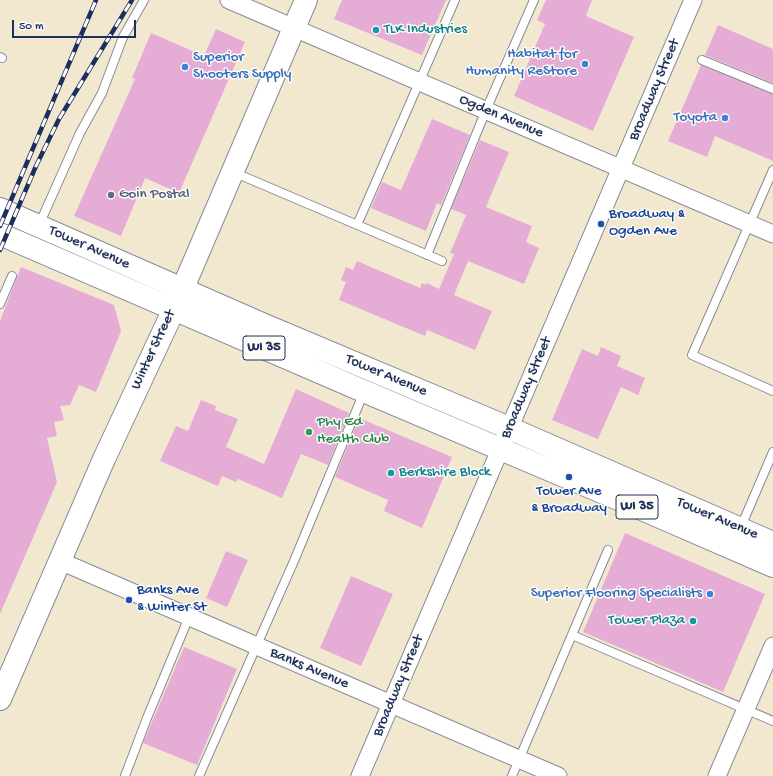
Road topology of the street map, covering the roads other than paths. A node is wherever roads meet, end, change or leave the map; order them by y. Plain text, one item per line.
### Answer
1 (144, 0) edge
2 (229, 0) edge
3 (306, 0) edge
4 (455, 0) edge
5 (534, 0) edge
6 (693, 0) edge
7 (294, 28) junction
8 (702, 60) dead end
9 (419, 82) junction
10 (773, 89) edge
11 (486, 110) junction
12 (621, 168) junction
13 (773, 170) edge
14 (232, 172) junction
15 (0, 210) edge
16 (750, 224) junction
17 (357, 225) junction
18 (39, 226) junction
19 (0, 234) edge
20 (773, 234) edge
21 (427, 255) junction
22 (442, 261) dead end
23 (12, 276) dead end
24 (182, 289) junction
25 (0, 304) edge
26 (174, 309) junction
27 (773, 391) edge
28 (364, 392) junction
29 (509, 428) junction
30 (501, 449) junction
31 (773, 452) edge
32 (740, 529) junction
33 (773, 543) edge
34 (608, 550) dead end
35 (60, 561) junction
36 (773, 566) edge
37 (189, 616) junction
38 (572, 635) junction
39 (257, 646) junction
40 (773, 646) edge
41 (0, 699) edge
42 (391, 704) junction
43 (746, 709) junction
44 (773, 721) edge
45 (519, 759) junction
46 (125, 776) edge
47 (199, 776) edge
48 (360, 776) edge
49 (512, 776) edge
50 (558, 776) edge
51 (717, 776) edge

1 - 18 lane
2 - 7 street, Ogden Avenue
3 - 7 main road, Winter Street
4 - 9 lane
5 - 11 lane
6 - 12 street, Broadway Street
7 - 9 street, Ogden Avenue
7 - 14 main road, Winter Street
8 - 10 lane
9 - 11 street, Ogden Avenue
9 - 17 lane
11 - 12 street, Ogden Avenue
11 - 21 lane
12 - 16 street, Ogden Avenue
12 - 29 street, Broadway Street
13 - 16 lane
14 - 17 lane
14 - 24 main road, Winter Street
15 - 18 main road, Tower Avenue / WI 35
16 - 20 street, Ogden Avenue
16 - 27 lane
17 - 21 lane
18 - 24 main road, Tower Avenue / WI 35
19 - 26 main road, Tower Avenue / WI 35
21 - 22 lane
23 - 25 lane
24 - 26 main road, Winter Street
24 - 29 main road, Tower Avenue / WI 35
26 - 28 main road, Tower Avenue / WI 35
26 - 35 main road, Winter Street
28 - 30 main road, Tower Avenue / WI 35
28 - 39 lane
29 - 30 street, Broadway Street
29 - 32 main road, Tower Avenue / WI 35
30 - 36 main road, Tower Avenue / WI 35
30 - 42 street, Broadway Street
31 - 32 lane
32 - 33 main road, Tower Avenue / WI 35
34 - 38 lane
35 - 37 street, Banks Avenue
35 - 41 main road, Winter Street
37 - 39 street, Banks Avenue
37 - 46 lane
38 - 43 lane
38 - 45 lane
39 - 42 street, Banks Avenue
39 - 47 lane
40 - 43 street
42 - 45 street, Banks Avenue
42 - 48 street, Broadway Street
43 - 44 lane
43 - 51 street
45 - 49 lane
45 - 50 street, Banks Avenue

